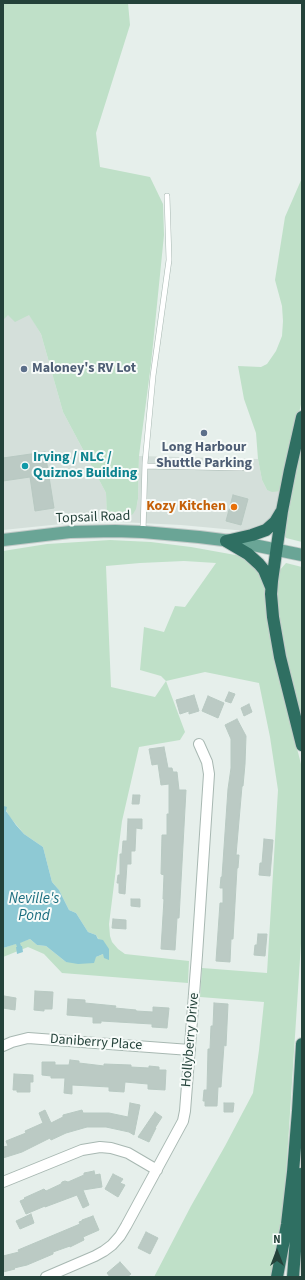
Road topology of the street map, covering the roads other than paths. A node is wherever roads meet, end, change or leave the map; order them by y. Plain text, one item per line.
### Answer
1 (167, 196) dead end
2 (302, 417) edge
3 (145, 466) junction
4 (242, 468) dead end
5 (282, 511) junction
6 (143, 532) junction
7 (3, 540) edge
8 (226, 541) junction
9 (277, 549) junction
10 (302, 555) edge
11 (272, 588) junction
12 (199, 744) dead end
13 (302, 745) edge
14 (302, 1044) edge
15 (3, 1046) edge
16 (190, 1050) junction
17 (302, 1159) edge
18 (157, 1170) junction
19 (3, 1182) edge
20 (46, 1277) edge
21 (277, 1277) edge
22 (293, 1277) edge

1 - 3 lane
2 - 5 highway
3 - 4 lane
3 - 6 lane
5 - 8 highway
5 - 9 highway
6 - 7 main road, Topsail Road
6 - 8 main road, Topsail Road
8 - 9 main road, Topsail Road
8 - 11 highway
9 - 10 main road, Topsail Road
9 - 11 highway
11 - 13 highway
12 - 16 street, Hollyberry Drive
14 - 21 highway
15 - 16 street, Daniberry Place
16 - 18 street, Hollyberry Drive
17 - 22 highway
18 - 19 street
18 - 20 street, Hollyberry Drive

